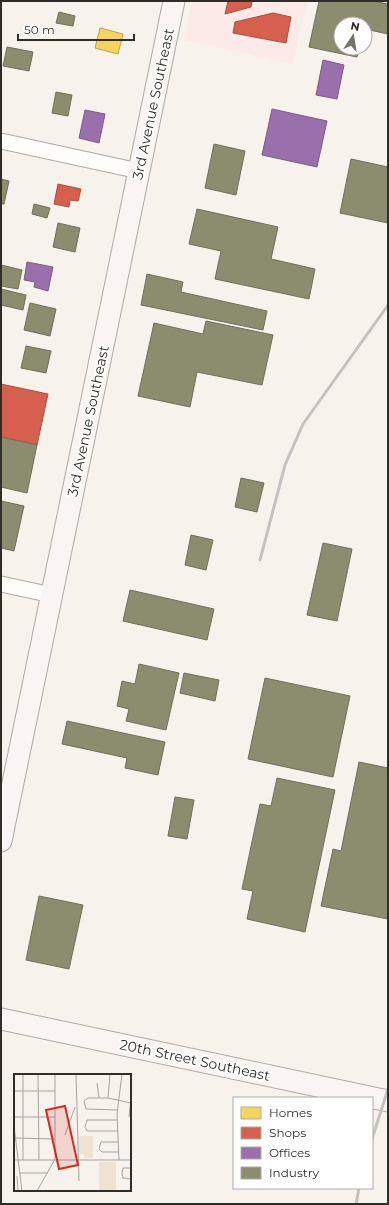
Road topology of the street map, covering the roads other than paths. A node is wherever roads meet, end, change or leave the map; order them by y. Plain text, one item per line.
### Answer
1 (174, 1) edge
2 (1, 142) edge
3 (139, 171) junction
4 (1, 584) edge
5 (52, 595) junction
6 (1, 841) edge
7 (1, 1019) edge
8 (369, 1097) edge
9 (373, 1098) edge
10 (388, 1101) edge

1 - 3 main road, 3rd Avenue Southeast
2 - 3 street
3 - 5 main road, 3rd Avenue Southeast
4 - 5 street
5 - 6 main road, 3rd Avenue Southeast
7 - 8 main road, 20th Street Southeast
9 - 10 main road, 20th Street Southeast

